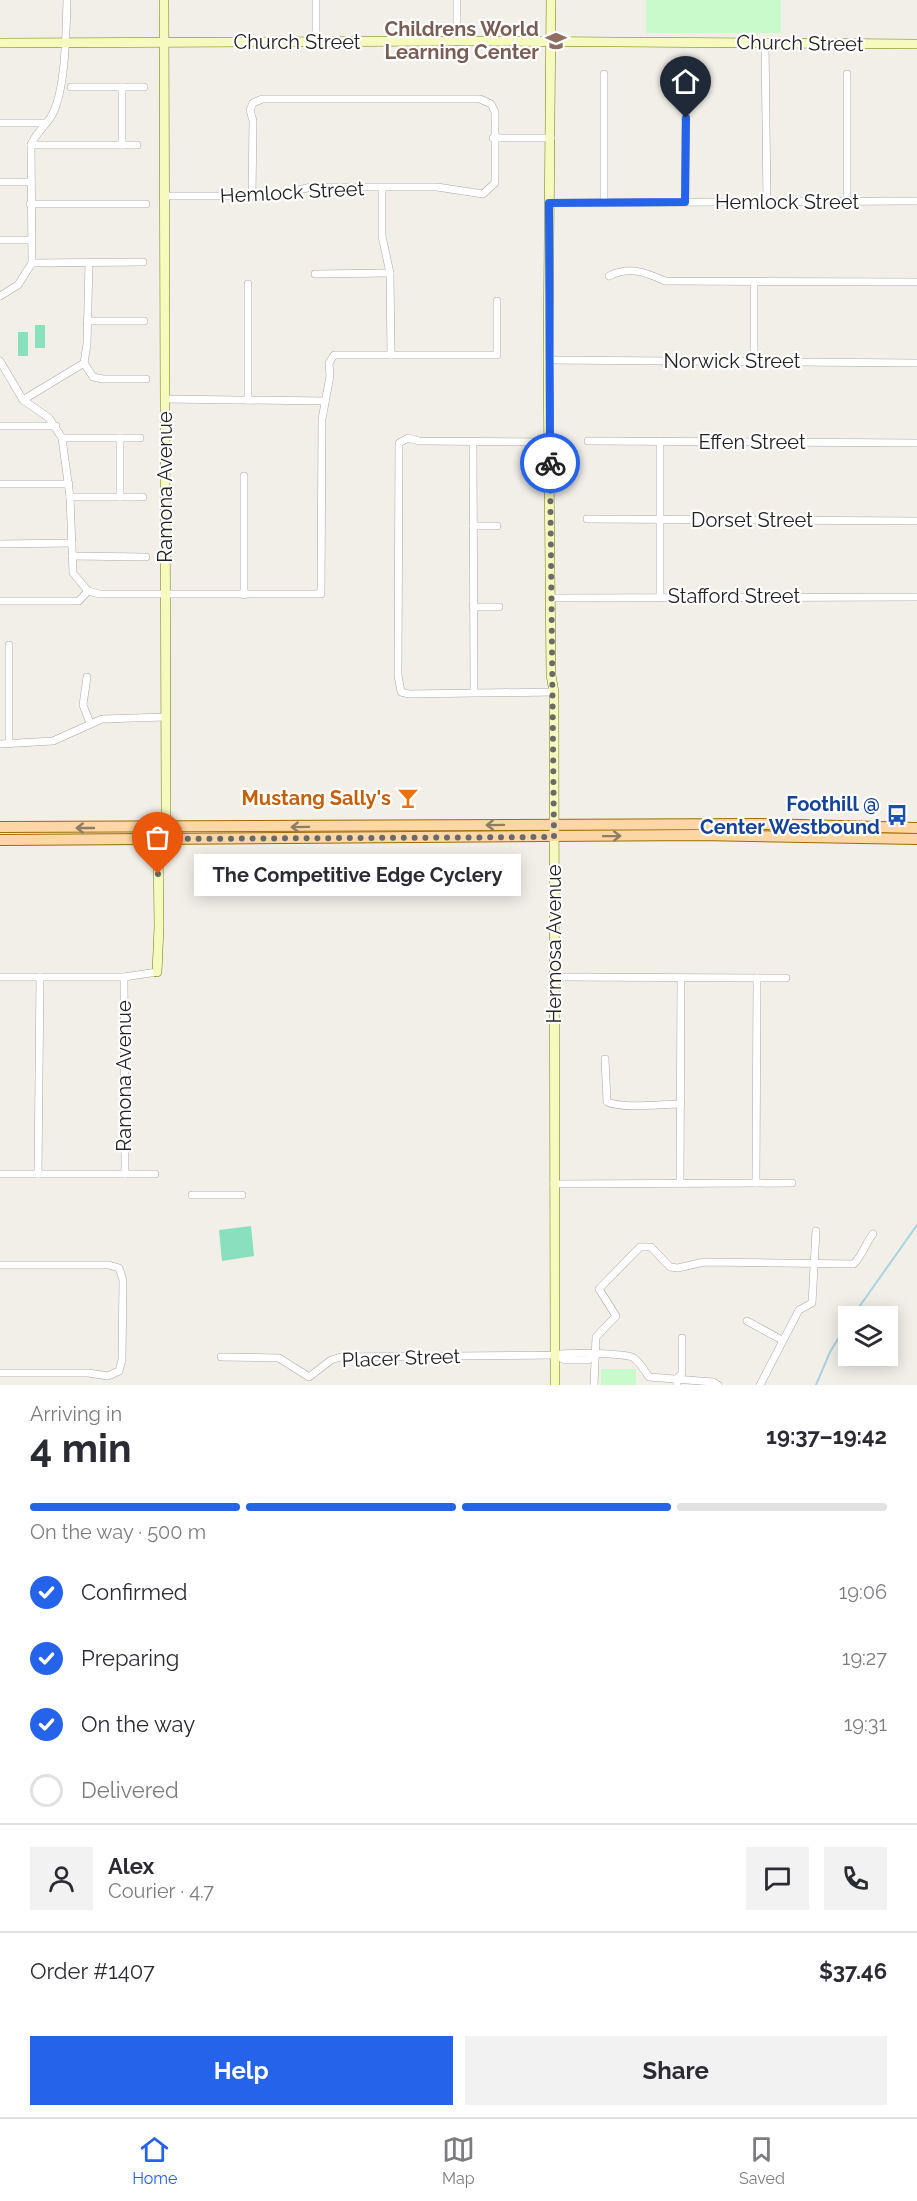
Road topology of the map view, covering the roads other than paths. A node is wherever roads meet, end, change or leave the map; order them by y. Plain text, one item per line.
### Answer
1 (66, 0) edge
2 (164, 0) edge
3 (316, 0) edge
4 (457, 0) edge
5 (551, 0) edge
6 (457, 41) junction
7 (66, 42) junction
8 (551, 42) junction
9 (0, 43) edge
10 (164, 43) junction
11 (316, 43) junction
12 (765, 43) junction
13 (917, 44) edge
14 (604, 74) dead end
15 (847, 74) dead end
16 (686, 75) dead end
17 (71, 87) dead end
18 (122, 87) junction
19 (144, 87) dead end
20 (0, 123) edge
21 (45, 123) junction
22 (493, 138) junction
23 (551, 138) junction
24 (31, 145) junction
25 (122, 145) junction
26 (137, 145) dead end
27 (0, 182) edge
28 (31, 182) junction
29 (382, 188) junction
30 (164, 196) junction
31 (252, 196) junction
32 (917, 201) edge
33 (603, 202) junction
34 (685, 202) junction
35 (767, 202) junction
36 (847, 202) junction
37 (549, 203) junction
38 (30, 204) junction
39 (146, 204) dead end
40 (0, 240) edge
41 (31, 240) junction
42 (143, 262) dead end
43 (32, 263) junction
44 (89, 263) junction
45 (315, 273) dead end
46 (390, 273) junction
47 (609, 276) dead end
48 (754, 282) junction
49 (917, 282) edge
50 (248, 284) dead end
51 (0, 296) edge
52 (496, 301) dead end
53 (87, 321) junction
54 (144, 321) dead end
55 (391, 355) junction
56 (548, 360) junction
57 (0, 361) edge
58 (754, 362) junction
59 (84, 363) junction
60 (917, 363) edge
61 (146, 379) dead end
62 (165, 399) junction
63 (23, 400) junction
64 (248, 400) junction
65 (325, 401) junction
66 (0, 426) edge
67 (56, 426) junction
68 (62, 438) junction
69 (120, 438) junction
70 (140, 438) dead end
71 (588, 441) dead end
72 (660, 441) junction
73 (473, 442) junction
74 (550, 442) junction
75 (917, 443) edge
76 (244, 476) dead end
77 (0, 484) edge
78 (69, 484) junction
79 (70, 497) junction
80 (120, 497) junction
81 (143, 497) dead end
82 (587, 519) dead end
83 (660, 520) junction
84 (917, 521) edge
85 (473, 526) junction
86 (497, 526) dead end
87 (72, 543) junction
88 (0, 544) edge
89 (72, 555) junction
90 (146, 557) dead end
91 (88, 591) junction
92 (166, 594) junction
93 (244, 595) junction
94 (660, 596) junction
95 (917, 597) edge
96 (551, 598) junction
97 (0, 601) edge
98 (473, 607) junction
99 (499, 607) dead end
100 (9, 645) dead end
101 (87, 677) dead end
102 (474, 692) junction
103 (554, 692) junction
104 (165, 717) junction
105 (90, 723) junction
106 (0, 744) edge
107 (9, 744) junction
108 (554, 825) junction
109 (0, 827) edge
110 (161, 828) junction
111 (917, 828) edge
112 (554, 837) junction
113 (158, 839) junction
114 (917, 839) edge
115 (0, 840) edge
116 (157, 972) joint
117 (0, 977) edge
118 (40, 977) junction
119 (124, 977) junction
120 (555, 977) junction
121 (681, 978) junction
122 (757, 978) junction
123 (786, 978) dead end
124 (605, 1059) dead end
125 (681, 1104) junction
126 (0, 1174) edge
127 (38, 1174) junction
128 (125, 1174) junction
129 (155, 1174) dead end
130 (680, 1183) junction
131 (756, 1183) junction
132 (792, 1183) dead end
133 (554, 1184) junction
134 (192, 1195) dead end
135 (242, 1195) dead end
136 (816, 1231) dead end
137 (873, 1234) dead end
138 (815, 1264) junction
139 (0, 1265) edge
140 (747, 1321) dead end
141 (682, 1338) dead end
142 (782, 1340) junction
143 (555, 1355) junction
144 (594, 1355) junction
145 (221, 1357) dead end
146 (0, 1373) edge
147 (309, 1377) junction
148 (677, 1381) edge
149 (303, 1385) edge
150 (555, 1385) edge
151 (594, 1385) edge
152 (718, 1385) edge
153 (760, 1385) edge

1 - 7 street
2 - 10 street, Ramona Avenue
3 - 11 street
4 - 6 street
5 - 8 street, Hermosa Avenue
6 - 8 street, Church Street
6 - 11 street, Church Street
7 - 9 street, Church Street
7 - 10 street, Church Street
7 - 21 street
8 - 12 street, Church Street
8 - 23 street, Hermosa Avenue
10 - 11 street, Church Street
10 - 30 street, Ramona Avenue
12 - 13 street, Church Street
12 - 35 street
14 - 33 street
15 - 36 street
16 - 34 street
17 - 18 street
18 - 19 street
18 - 25 street
20 - 21 street
21 - 24 street
22 - 23 street
22 - 29 street, Hemlock Street
22 - 31 street
23 - 37 street, Hermosa Avenue
24 - 25 street
24 - 28 street
25 - 26 street
27 - 28 street
28 - 38 street
29 - 31 street, Hemlock Street
29 - 46 street
30 - 31 street, Hemlock Street
30 - 62 street, Ramona Avenue
32 - 36 street, Hemlock Street
33 - 34 street, Hemlock Street
33 - 37 street, Hemlock Street
34 - 35 street, Hemlock Street
35 - 36 street, Hemlock Street
37 - 56 street, Hermosa Avenue
38 - 39 street
38 - 41 street
40 - 41 street
41 - 43 street
42 - 44 street
43 - 44 street
43 - 51 street
44 - 53 street
45 - 46 street
46 - 55 street
47 - 48 street
48 - 49 street
48 - 58 street
50 - 64 street
52 - 55 street
53 - 54 street
53 - 59 street
55 - 65 street
56 - 58 street, Norwick Street
56 - 74 street, Hermosa Avenue
57 - 63 street
58 - 60 street, Norwick Street
59 - 61 street
59 - 63 street
62 - 64 street
62 - 92 street, Ramona Avenue
63 - 67 street
64 - 65 street
65 - 93 street
66 - 67 street
67 - 68 street
68 - 69 street
68 - 78 street
69 - 70 street
69 - 80 street
71 - 72 street, Effen Street
72 - 75 street, Effen Street
72 - 83 street
73 - 74 street
73 - 85 street
73 - 102 street
74 - 96 street, Hermosa Avenue
76 - 93 street
77 - 78 street
78 - 79 street
79 - 80 street
79 - 87 street
80 - 81 street
82 - 83 street, Dorset Street
83 - 84 street, Dorset Street
83 - 94 street
85 - 86 street
85 - 98 street
87 - 88 street
87 - 89 street
89 - 90 street
89 - 91 street
91 - 92 street
91 - 97 street
92 - 93 street
92 - 104 street, Ramona Avenue
94 - 95 street, Stafford Street
94 - 96 street, Stafford Street
96 - 103 street, Hermosa Avenue
98 - 99 street
98 - 102 street
100 - 107 street
101 - 105 street
102 - 103 street
103 - 108 street, Hermosa Avenue
104 - 105 street
104 - 110 street, Ramona Avenue
105 - 107 street
106 - 107 street
108 -> 110 main road
108 - 111 main road
108 - 112 street, Hermosa Avenue
110 -> 109 main road
110 - 113 street, Ramona Avenue
112 - 113 main road
112 -> 114 main road
112 - 120 street, Hermosa Avenue
113 - 115 main road
113 - 116 street, Ramona Avenue
116 - 119 street
117 - 118 street
118 - 119 street
118 - 127 street
119 - 128 street, Ramona Avenue
120 - 121 street
120 - 133 street, Hermosa Avenue
121 - 122 street
121 - 125 street
122 - 123 street
122 - 131 street
124 - 125 street
125 - 130 street
126 - 127 street
127 - 128 street
128 - 129 street
130 - 131 street
130 - 133 street
131 - 132 street
133 - 143 street, Hermosa Avenue
134 - 135 street
136 - 138 street
137 - 138 street
138 - 142 street
138 - 144 street
139 - 146 street
140 - 142 street
141 - 148 street
142 - 153 street
143 - 144 street, Placer Street
143 - 147 street, Placer Street
143 - 150 street, Hermosa Avenue
144 - 148 street, Placer Street
144 - 151 street
145 - 147 street
147 - 149 street, Placer Street
148 - 152 street, Placer Street

